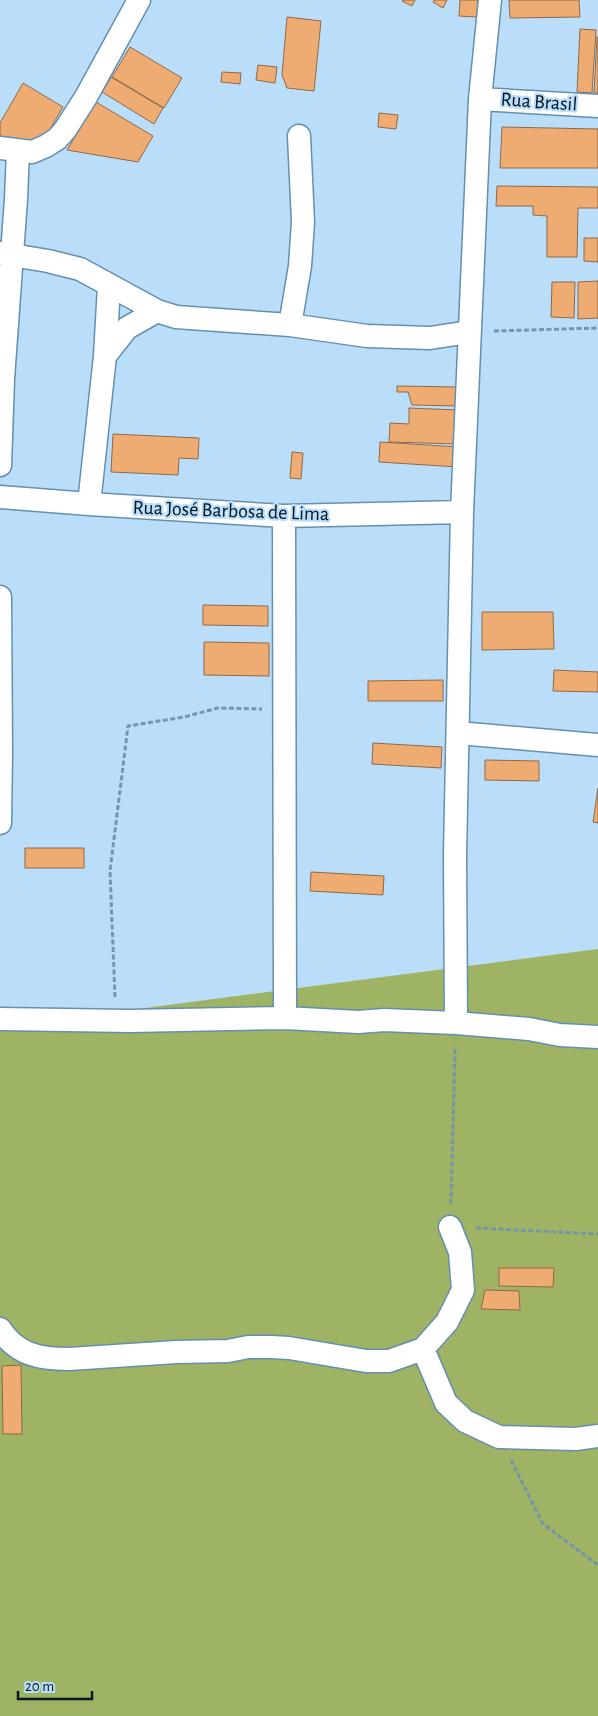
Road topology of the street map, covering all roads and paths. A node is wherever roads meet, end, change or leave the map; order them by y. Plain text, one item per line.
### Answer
1 (139, 0) edge
2 (490, 0) edge
3 (480, 99) junction
4 (598, 106) edge
5 (299, 136) dead end
6 (9, 149) edge
7 (6, 254) edge
8 (109, 286) junction
9 (157, 311) junction
10 (290, 324) junction
11 (598, 328) edge
12 (469, 332) junction
13 (105, 356) junction
14 (0, 465) edge
15 (0, 497) edge
16 (90, 504) junction
17 (462, 512) junction
18 (284, 516) junction
19 (0, 597) edge
20 (285, 710) junction
21 (458, 733) junction
22 (598, 745) edge
23 (0, 823) edge
24 (285, 1018) junction
25 (0, 1019) edge
26 (116, 1020) junction
27 (456, 1023) junction
28 (598, 1037) edge
29 (450, 1227) junction
30 (598, 1234) edge
31 (0, 1329) edge
32 (423, 1349) junction
33 (598, 1436) edge
34 (499, 1437) junction
35 (598, 1565) edge

1 - 6 street
2 - 3 street
3 - 4 street, Rua Brasil
3 - 12 street
5 - 10 street
6 - 7 street
7 - 8 street
7 - 14 street
8 - 9 street
8 - 13 street
9 - 10 street
9 - 13 street
10 - 12 street
11 - 12 path
12 - 17 street
13 - 16 street
15 - 16 street, Rua José Barbosa de Lima
16 - 18 street, Rua José Barbosa de Lima
17 - 18 street, Rua José Barbosa de Lima
17 - 21 street
18 - 20 street
19 - 23 street
20 - 24 street
20 - 26 path
21 - 22 street
21 - 27 street
24 - 26 street
24 - 27 street
25 - 26 street
27 - 28 street
27 - 29 path
29 - 30 path
29 - 32 street
31 - 32 street
32 - 34 street
33 - 34 street
34 - 35 path

